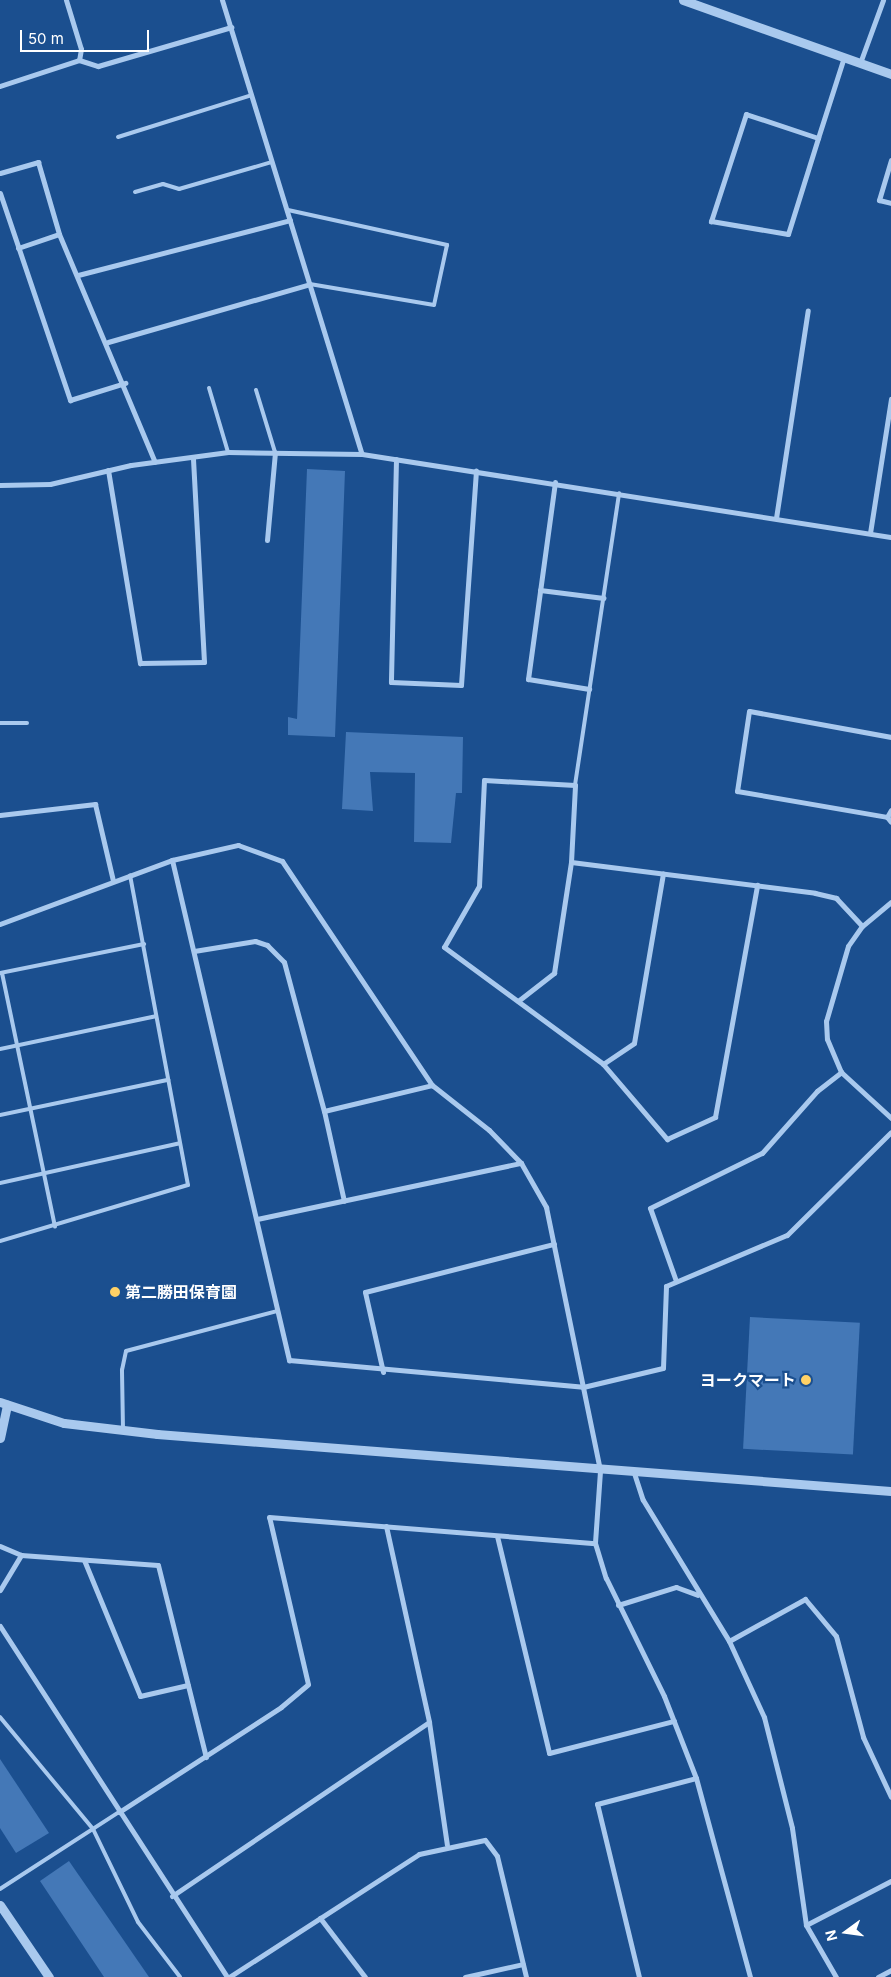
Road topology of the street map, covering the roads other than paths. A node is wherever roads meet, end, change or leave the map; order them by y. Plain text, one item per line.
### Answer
1 (66, 0) edge
2 (222, 0) edge
3 (683, 0) edge
4 (883, 0) edge
5 (231, 27) junction
6 (844, 57) junction
7 (79, 60) junction
8 (860, 63) junction
9 (891, 74) edge
10 (0, 86) edge
11 (252, 95) junction
12 (118, 137) dead end
13 (818, 138) junction
14 (891, 160) edge
15 (272, 162) junction
16 (0, 174) edge
17 (135, 192) dead end
18 (0, 193) edge
19 (891, 203) edge
20 (288, 210) junction
21 (290, 220) junction
22 (59, 234) junction
23 (18, 248) junction
24 (78, 275) junction
25 (310, 284) junction
26 (808, 310) dead end
27 (108, 342) junction
28 (125, 383) junction
29 (210, 388) dead end
30 (256, 390) dead end
31 (891, 399) edge
32 (228, 452) junction
33 (275, 452) junction
34 (362, 454) junction
35 (193, 457) junction
36 (396, 459) junction
37 (155, 462) junction
38 (108, 470) junction
39 (476, 471) junction
40 (555, 482) junction
41 (0, 485) edge
42 (619, 492) junction
43 (776, 518) junction
44 (870, 533) junction
45 (891, 537) edge
46 (267, 540) dead end
47 (540, 590) junction
48 (603, 598) junction
49 (589, 689) junction
50 (0, 723) edge
51 (27, 723) dead end
52 (891, 737) edge
53 (575, 785) junction
54 (891, 810) edge
55 (0, 815) edge
56 (889, 820) edge
57 (172, 860) junction
58 (571, 862) junction
59 (664, 873) junction
60 (130, 875) junction
61 (113, 881) junction
62 (757, 885) junction
63 (891, 902) edge
64 (0, 924) edge
65 (862, 926) junction
66 (144, 944) junction
67 (194, 951) junction
68 (1, 973) edge
69 (518, 1001) junction
70 (156, 1016) junction
71 (17, 1045) junction
72 (0, 1049) edge
73 (603, 1064) junction
74 (841, 1072) junction
75 (168, 1080) junction
76 (432, 1085) junction
77 (31, 1108) junction
78 (324, 1111) junction
79 (0, 1115) edge
80 (891, 1118) edge
81 (891, 1132) edge
82 (180, 1143) junction
83 (521, 1163) junction
84 (45, 1176) junction
85 (0, 1183) edge
86 (344, 1201) junction
87 (257, 1220) junction
88 (55, 1228) junction
89 (0, 1241) edge
90 (554, 1244) junction
91 (676, 1281) junction
92 (277, 1311) junction
93 (383, 1372) junction
94 (583, 1387) junction
95 (2, 1406) edge
96 (124, 1429) junction
97 (0, 1438) edge
98 (600, 1471) junction
99 (634, 1473) junction
100 (891, 1491) edge
101 (386, 1526) junction
102 (497, 1536) junction
103 (595, 1543) junction
104 (0, 1546) edge
105 (21, 1555) junction
106 (84, 1560) junction
107 (0, 1590) edge
108 (698, 1595) junction
109 (618, 1605) junction
110 (0, 1626) edge
111 (729, 1641) junction
112 (188, 1686) junction
113 (0, 1716) edge
114 (674, 1720) junction
115 (429, 1722) junction
116 (206, 1757) junction
117 (696, 1778) junction
118 (891, 1797) edge
119 (119, 1812) junction
120 (93, 1829) junction
121 (447, 1845) junction
122 (891, 1880) edge
123 (0, 1889) edge
124 (172, 1896) junction
125 (0, 1905) edge
126 (320, 1918) junction
127 (806, 1925) junction
128 (523, 1964) junction
129 (891, 1970) edge
130 (49, 1977) edge
131 (180, 1977) edge
132 (228, 1977) edge
133 (365, 1977) edge
134 (465, 1977) edge
135 (526, 1977) edge
136 (639, 1977) edge
137 (750, 1977) edge
138 (836, 1977) edge
139 (878, 1977) edge

1 - 7 street
2 - 5 street
3 - 6 street
4 - 8 street
5 - 7 street
5 - 11 street
6 - 8 street
6 - 13 street
7 - 10 street
8 - 9 street
11 - 12 lane
11 - 15 street
13 - 13 street
14 - 19 street
15 - 17 lane
15 - 20 street
16 - 22 street
18 - 23 street
20 - 21 street
20 - 25 lane
21 - 24 street
21 - 25 street
22 - 23 street
22 - 24 street
23 - 28 street
24 - 27 street
25 - 27 street
25 - 34 street
26 - 43 street
27 - 28 street
28 - 37 street
29 - 32 lane
30 - 33 lane
31 - 44 street
32 - 33 street
32 - 35 street
33 - 34 street
33 - 46 street
34 - 36 street
35 - 37 street
35 - 38 street
36 - 39 street
36 - 39 street
37 - 38 street
38 - 41 street
39 - 40 street
40 - 42 street
40 - 47 street
42 - 43 street
42 - 48 lane
43 - 44 street
44 - 45 street
47 - 48 street
47 - 49 street
48 - 49 lane
49 - 53 lane
50 - 51 lane
52 - 56 street
53 - 58 street
53 - 69 street
54 - 56 street
55 - 61 street
57 - 60 street
57 - 67 street
57 - 76 street
58 - 59 street
58 - 69 street
59 - 62 street
59 - 73 street
60 - 61 street
60 - 66 lane
61 - 64 street
62 - 65 street
62 - 73 street
63 - 65 street
65 - 74 street
66 - 68 lane
66 - 70 lane
67 - 78 street
67 - 87 street
68 - 71 lane
69 - 73 street
70 - 71 lane
70 - 75 lane
71 - 72 lane
71 - 77 lane
74 - 80 street
74 - 91 street
75 - 77 lane
75 - 82 lane
76 - 78 street
76 - 83 street
77 - 79 lane
77 - 84 lane
78 - 86 street
81 - 91 street
82 - 84 lane
82 - 88 lane
83 - 86 street
83 - 90 street
84 - 85 lane
84 - 88 lane
86 - 87 street
87 - 92 street
88 - 89 lane
90 - 93 street
90 - 94 street
91 - 94 street
92 - 93 street
92 - 96 lane
93 - 94 street
94 - 98 street
95 - 96 street
95 - 97 street
96 - 98 street
98 - 99 street
98 - 103 street
99 - 100 street
99 - 108 street
101 - 102 street
101 - 115 street
101 - 116 street
102 - 103 street
102 - 114 street
103 - 109 street
104 - 105 street
105 - 106 street
105 - 107 street
106 - 112 street
106 - 112 street
108 - 109 street
108 - 111 street
109 - 114 street
110 - 119 street
111 - 118 street
111 - 127 street
112 - 116 street
113 - 120 lane
114 - 117 street
115 - 121 street
115 - 124 street
116 - 119 street
117 - 136 street
117 - 137 street
119 - 120 lane
119 - 124 street
120 - 123 lane
120 - 131 lane
121 - 126 street
121 - 128 street
122 - 127 street
124 - 132 street
125 - 130 street
126 - 132 street
126 - 133 street
127 - 138 street
128 - 134 street
128 - 135 street
129 - 139 street

